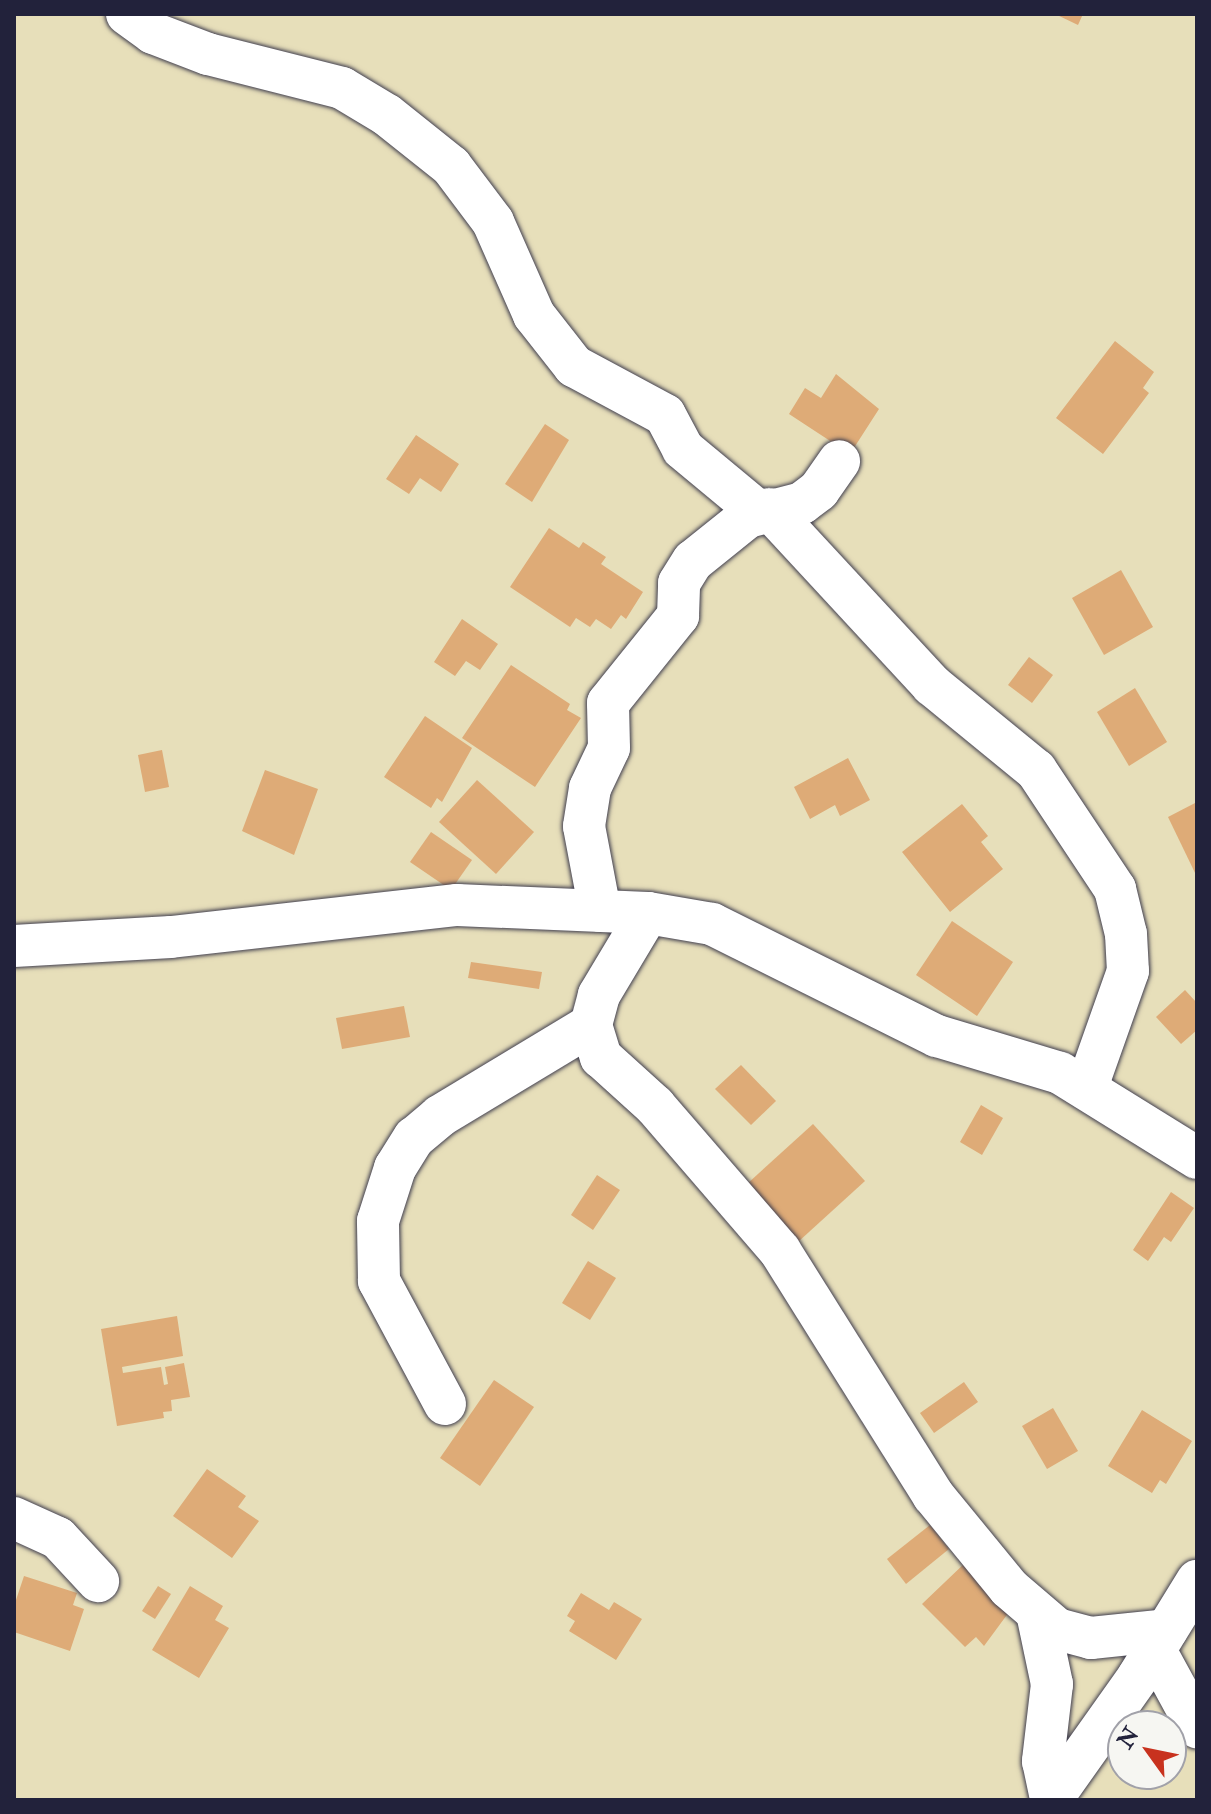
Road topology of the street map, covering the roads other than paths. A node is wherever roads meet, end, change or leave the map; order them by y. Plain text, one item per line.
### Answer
1 (127, 14) edge
2 (839, 461) dead end
3 (764, 511) junction
4 (600, 911) junction
5 (648, 913) junction
6 (14, 946) edge
7 (591, 1025) junction
8 (1087, 1087) junction
9 (1197, 1158) edge
10 (445, 1404) dead end
11 (14, 1518) edge
12 (98, 1581) dead end
13 (1197, 1581) edge
14 (1037, 1613) junction
15 (1161, 1640) junction
16 (1197, 1727) edge
17 (1051, 1800) edge

1 - 3 street
2 - 3 street
3 - 4 street
3 - 8 street
4 - 5 street
4 - 6 street
5 - 7 street
5 - 8 street
7 - 10 street
7 - 14 street
8 - 9 street
11 - 12 street
13 - 15 street
14 - 15 street
14 - 17 street
15 - 16 street
15 - 17 street

